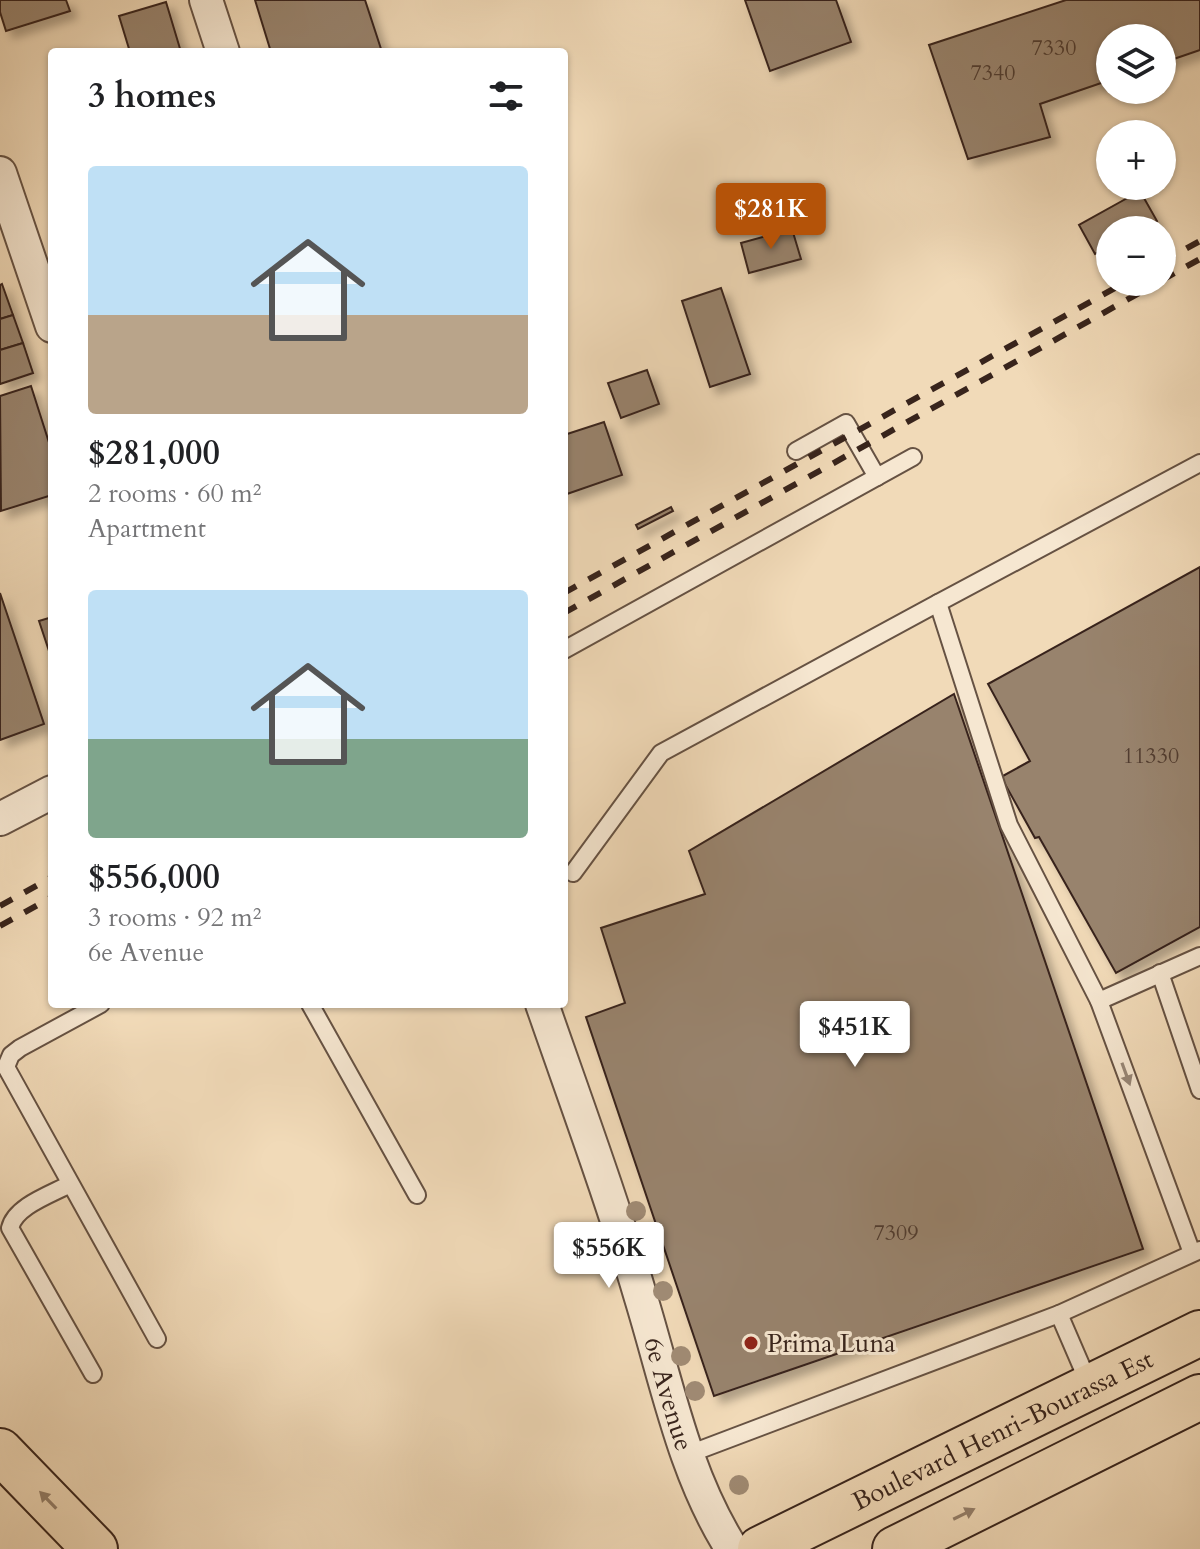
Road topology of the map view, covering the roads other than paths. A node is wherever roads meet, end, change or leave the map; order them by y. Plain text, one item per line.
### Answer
1 (206, 0) edge
2 (222, 48) edge
3 (0, 173) edge
4 (48, 314) edge
5 (796, 451) dead end
6 (913, 457) dead end
7 (1200, 463) edge
8 (877, 477) junction
9 (938, 603) junction
10 (568, 648) edge
11 (48, 794) edge
12 (0, 819) edge
13 (573, 873) dead end
14 (1200, 956) edge
15 (1160, 973) junction
16 (1099, 1001) junction
17 (94, 1008) edge
18 (312, 1008) edge
19 (543, 1008) edge
20 (1200, 1090) edge
21 (70, 1184) junction
22 (417, 1195) dead end
23 (1196, 1251) edge
24 (1059, 1314) junction
25 (1200, 1333) edge
26 (157, 1339) dead end
27 (93, 1374) dead end
28 (1090, 1387) junction
29 (1200, 1397) edge
30 (0, 1451) edge
31 (689, 1454) junction
32 (95, 1549) edge
33 (732, 1549) edge
34 (760, 1549) edge
35 (895, 1549) edge

1 - 2 street
3 - 4 street
5 - 8 lane
6 - 8 lane
7 - 9 lane
8 - 10 lane
9 - 13 lane
9 - 16 lane
11 - 12 street
14 - 15 lane
15 - 16 lane
15 - 20 lane
16 -> 23 lane
17 - 21 lane
18 - 22 lane
19 - 31 street, 6e Avenue
21 - 26 lane
21 - 27 lane
23 - 24 lane
24 - 28 lane
24 - 31 lane
25 - 28 main road, Boulevard Henri-Bourassa Est
28 - 34 main road, Boulevard Henri-Bourassa Est
35 -> 29 main road
32 -> 30 main road
31 - 33 street, 6e Avenue

